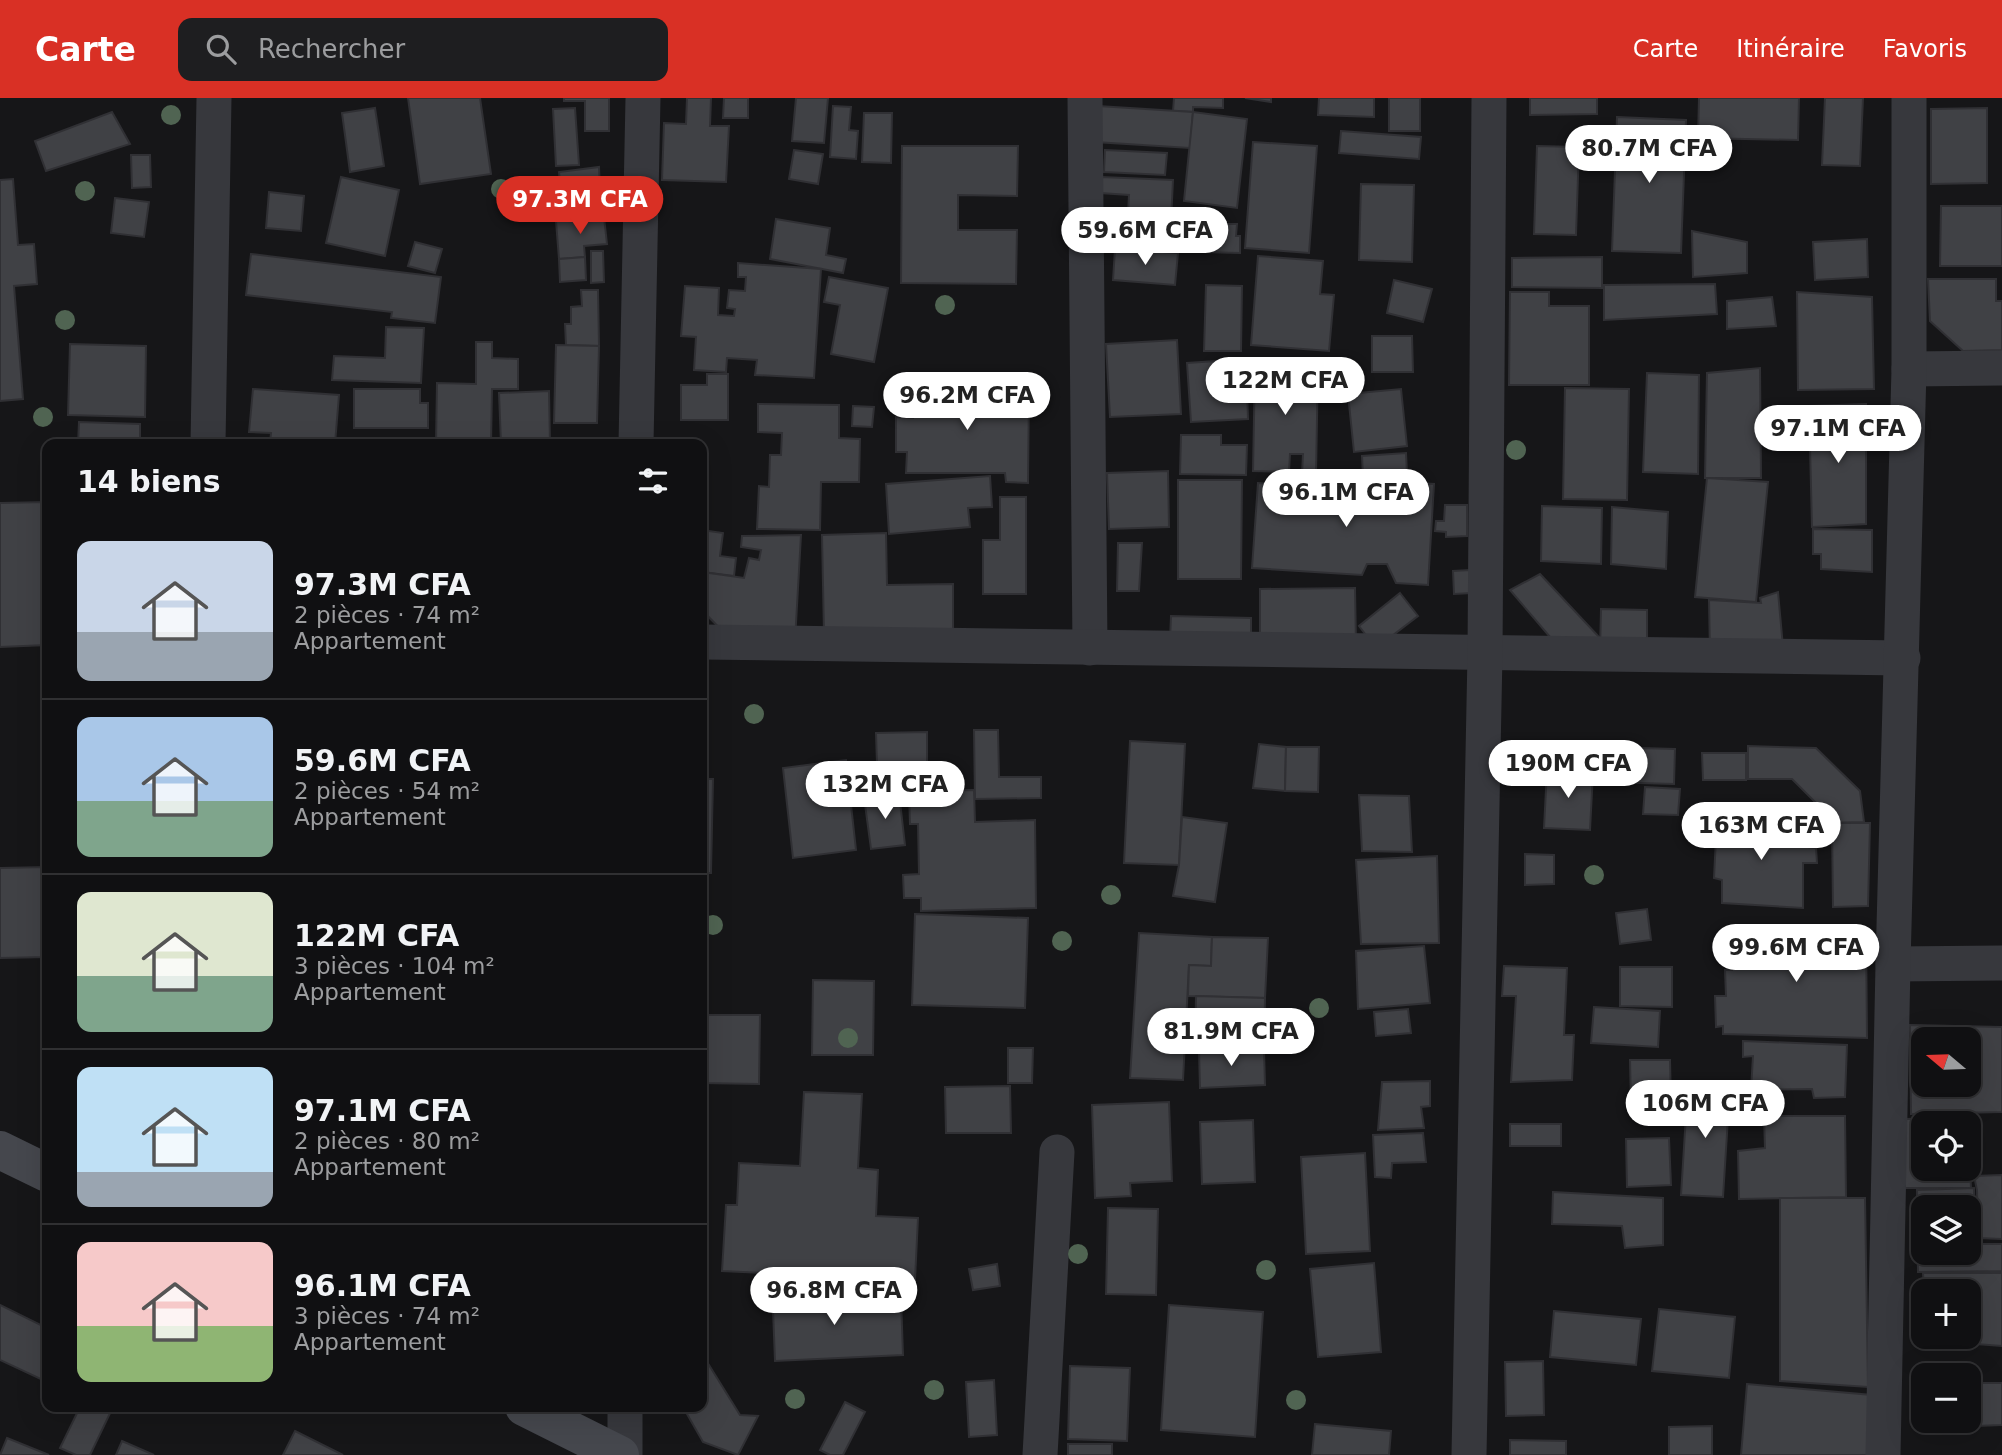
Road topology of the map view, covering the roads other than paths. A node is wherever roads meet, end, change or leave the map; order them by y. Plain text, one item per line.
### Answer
1 (214, 98) edge
2 (643, 98) edge
3 (1084, 98) edge
4 (1489, 98) edge
5 (1909, 98) edge
6 (2002, 368) edge
7 (1909, 369) junction
8 (208, 439) edge
9 (636, 439) edge
10 (707, 642) edge
11 (1090, 648) junction
12 (1485, 654) junction
13 (1903, 658) junction
14 (2002, 962) edge
15 (1893, 964) junction
16 (0, 1150) edge
17 (1057, 1152) dead end
18 (42, 1170) edge
19 (534, 1412) edge
20 (625, 1412) edge
21 (622, 1455) edge
22 (1040, 1455) edge
23 (1469, 1455) edge
24 (1883, 1455) edge

1 - 8 street
2 - 9 street
3 - 11 street
4 - 12 street
5 - 7 street
6 - 7 street
7 - 13 street
10 - 11 street
11 - 12 street
12 - 13 street
12 - 23 street
13 - 15 street
14 - 15 street
15 - 24 street
16 - 18 street
17 - 22 street
19 - 21 street
20 - 21 street

